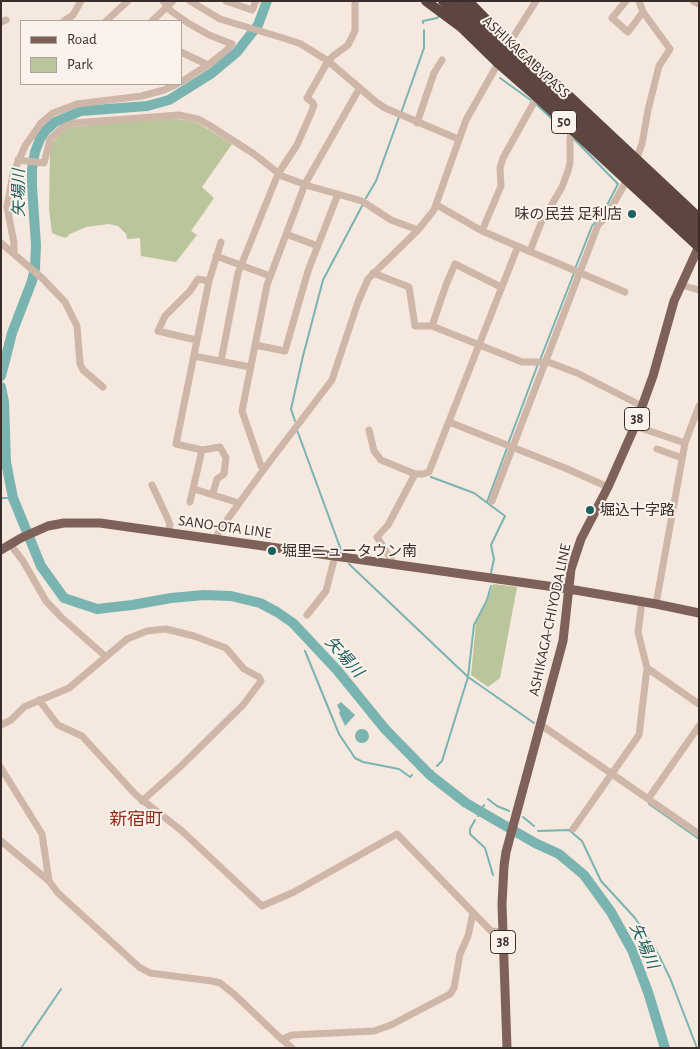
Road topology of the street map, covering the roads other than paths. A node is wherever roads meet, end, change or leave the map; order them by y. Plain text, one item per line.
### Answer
1 (82, 1) edge
2 (190, 1) edge
3 (226, 1) edge
4 (256, 1) edge
5 (354, 1) edge
6 (426, 1) edge
7 (443, 1) edge
8 (455, 1) edge
9 (536, 1) edge
10 (626, 1) edge
11 (639, 1) edge
12 (693, 1) edge
13 (127, 2) edge
14 (471, 2) edge
15 (167, 3) edge
16 (699, 4) edge
17 (643, 12) junction
18 (66, 20) edge
19 (107, 20) edge
20 (153, 20) edge
21 (509, 43) junction
22 (182, 52) edge
23 (442, 60) dead end
24 (328, 61) junction
25 (498, 63) junction
26 (208, 65) junction
27 (182, 81) edge
28 (175, 85) edge
29 (359, 88) junction
30 (537, 96) junction
31 (417, 122) junction
32 (572, 129) junction
33 (458, 139) junction
34 (18, 160) junction
35 (636, 160) junction
36 (278, 174) junction
37 (627, 180) junction
38 (305, 184) junction
39 (338, 194) junction
40 (437, 204) junction
41 (699, 218) edge
42 (699, 226) edge
43 (418, 230) junction
44 (482, 231) junction
45 (286, 234) junction
46 (699, 238) edge
47 (221, 242) dead end
48 (1, 243) edge
49 (318, 246) junction
50 (518, 246) junction
51 (699, 246) edge
52 (530, 251) junction
53 (14, 253) junction
54 (216, 256) junction
55 (241, 265) junction
56 (579, 272) junction
57 (373, 273) junction
58 (270, 276) junction
59 (209, 281) junction
60 (681, 285) junction
61 (501, 287) junction
62 (699, 290) edge
63 (625, 292) dead end
64 (432, 326) junction
65 (196, 340) junction
66 (255, 345) junction
67 (479, 345) junction
68 (194, 356) junction
69 (221, 361) junction
70 (545, 362) junction
71 (250, 367) junction
72 (103, 387) dead end
73 (642, 406) junction
74 (699, 406) edge
75 (449, 422) junction
76 (635, 426) junction
77 (369, 430) dead end
78 (685, 443) junction
79 (512, 448) junction
80 (657, 449) dead end
81 (202, 450) junction
82 (682, 458) junction
83 (264, 469) junction
84 (415, 474) junction
85 (152, 485) dead end
86 (608, 487) junction
87 (194, 489) junction
88 (213, 493) junction
89 (492, 501) dead end
90 (190, 502) dead end
91 (239, 502) junction
92 (168, 533) junction
93 (216, 539) junction
94 (10, 544) junction
95 (1, 550) edge
96 (335, 556) junction
97 (394, 564) junction
98 (569, 589) junction
99 (642, 601) junction
100 (656, 604) junction
101 (699, 613) edge
102 (306, 615) dead end
103 (105, 656) junction
104 (648, 668) junction
105 (39, 700) junction
106 (699, 704) edge
107 (1, 725) edge
108 (541, 725) junction
109 (699, 726) edge
110 (1, 768) edge
111 (611, 774) junction
112 (648, 799) junction
113 (142, 801) junction
114 (573, 828) dead end
115 (699, 834) edge
116 (1, 841) edge
117 (49, 882) junction
118 (473, 913) junction
119 (502, 932) junction
120 (283, 1039) junction
121 (292, 1048) edge
122 (507, 1048) edge

1 - 18 street
2 - 24 street
3 - 4 street
5 - 24 street
6 - 25 highway, 50
7 - 46 highway, ASHIKAGA BYPASS / 50, bridge
8 - 42 highway, ASHIKAGA BYPASS / 50, bridge
9 - 21 street
10 - 17 street
11 - 17 street
12 - 16 street
13 - 19 street
14 - 21 highway, 50
15 - 20 street
15 - 26 street
17 - 35 street
21 - 25 street
21 - 35 highway, 50
22 - 26 street
23 - 31 street
24 - 29 street
24 - 36 street
25 - 30 highway, 50
25 - 33 street
26 - 27 street
28 - 34 street
29 - 31 street
29 - 38 street
30 - 32 highway, 50
30 - 44 street
31 - 33 street
32 - 37 highway, 50
32 - 52 street
33 - 40 street
34 - 36 street
34 - 53 street
35 - 41 highway, 50
36 - 38 street
36 - 55 street
37 - 51 highway, 50
37 - 56 street
38 - 39 street
38 - 45 street
39 - 43 street
39 - 49 street
40 - 43 street
40 - 44 street
43 - 57 street
44 - 50 street
45 - 49 street
45 - 58 street
47 - 54 street
48 - 53 street
49 - 66 street
50 - 52 street
50 - 61 street
51 - 60 main road, ASHIKAGA-CHIYODA LINE / 38
52 - 56 street
53 - 72 street
54 - 55 street
54 - 59 street
55 - 58 street
55 - 69 street
56 - 63 street
56 - 70 street
57 - 64 street
57 - 83 street
58 - 66 street
59 - 65 street
59 - 65 street
60 - 62 street
60 - 73 main road, ASHIKAGA-CHIYODA LINE / 38
61 - 64 street
61 - 67 street
64 - 67 street
65 - 68 street
66 - 71 street
67 - 70 street
67 - 75 street
68 - 69 street
68 - 81 street
69 - 71 street
70 - 73 street
70 - 79 street
71 - 83 street
73 - 76 main road, ASHIKAGA-CHIYODA LINE / 38
74 - 78 street
75 - 79 street
75 - 84 street
76 - 78 street
76 - 86 main road, ASHIKAGA-CHIYODA LINE / 38
77 - 84 street
78 - 82 street
79 - 86 street
79 - 89 street
80 - 82 street
81 - 87 street
81 - 88 street
82 - 100 street
83 - 91 street
84 - 97 street
85 - 92 street
86 - 98 main road, ASHIKAGA-CHIYODA LINE / 38
87 - 88 street
87 - 90 street
88 - 91 street
91 - 93 street
92 - 93 main road, SANO-OTA LINE
92 - 94 main road, SANO-OTA LINE
93 - 96 main road, SANO-OTA LINE
94 - 95 main road, SANO-OTA LINE
94 - 103 street
96 - 97 main road, SANO-OTA LINE
96 - 102 street
97 - 98 main road, SANO-OTA LINE
98 - 99 main road, SANO-OTA LINE
98 - 108 main road, ASHIKAGA-CHIYODA LINE / 38
99 - 100 main road, SANO-OTA LINE
99 - 104 street
100 - 101 main road, SANO-OTA LINE
103 - 105 street
103 - 113 street
104 - 106 street
104 - 111 street
105 - 107 street
105 - 113 street
108 - 111 street
108 - 119 main road, ASHIKAGA-CHIYODA LINE / 38
109 - 112 street
110 - 117 street
111 - 112 street
111 - 114 street
112 - 115 street
113 - 118 street
116 - 117 street
117 - 120 street
118 - 119 street
118 - 120 street
119 - 122 main road, ASHIKAGA-CHIYODA LINE / 38
120 - 121 street

